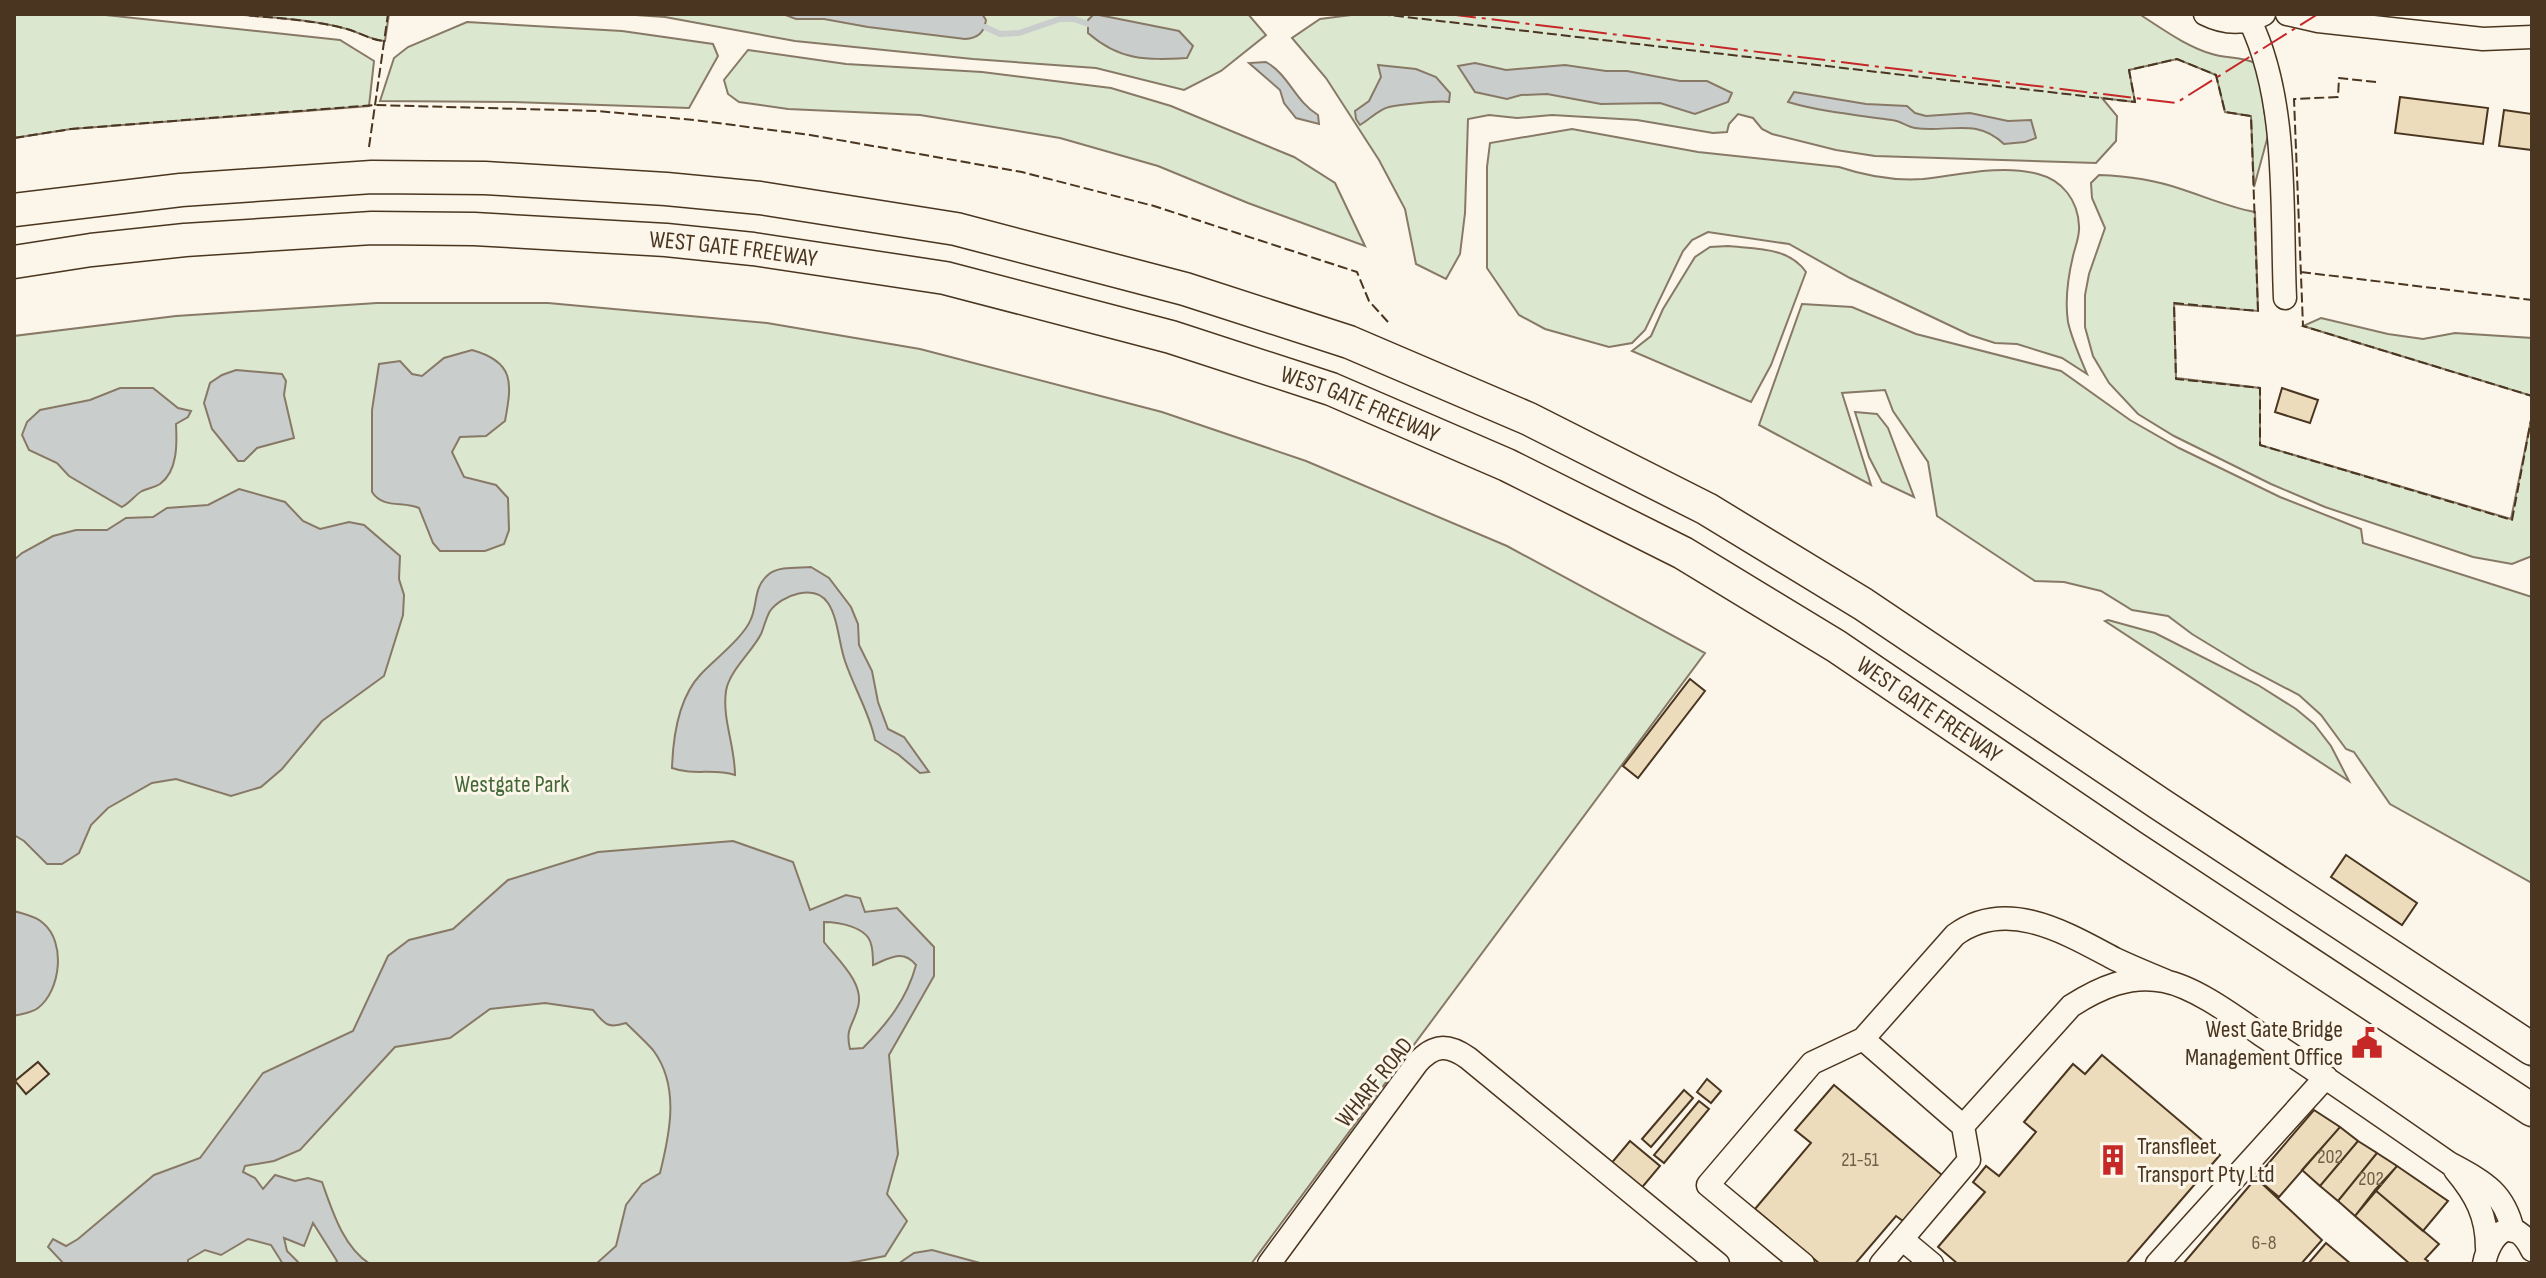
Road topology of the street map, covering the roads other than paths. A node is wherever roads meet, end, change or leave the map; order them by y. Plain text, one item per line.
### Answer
1 (2287, 14) edge
2 (2207, 16) edge
3 (2257, 17) edge
4 (2532, 37) edge
5 (14, 210) edge
6 (14, 262) edge
7 (2285, 298) dead end
8 (2166, 981) junction
9 (1863, 1039) junction
10 (2532, 1049) edge
11 (2326, 1077) junction
12 (2532, 1110) edge
13 (1963, 1126) junction
14 (2449, 1163) junction
15 (2513, 1231) junction
16 (1902, 1239) junction
17 (2532, 1250) edge
18 (2486, 1256) edge
19 (1269, 1264) edge
20 (1718, 1264) edge
21 (1803, 1264) edge
22 (1881, 1264) edge
23 (1932, 1264) edge
24 (2157, 1264) edge

1 - 4 street
2 - 3 street
3 - 7 street
5 - 10 highway, WEST GATE FREEWAY
6 - 12 highway, WEST GATE FREEWAY
8 - 9 street
8 - 11 street
8 - 13 street
9 - 13 street
9 - 21 street
11 - 14 street
11 - 24 street
13 - 16 street
14 - 15 street
14 - 18 street
15 - 17 street
15 - 18 street
16 - 22 street
16 - 23 street
19 - 20 street, WHARF ROAD

